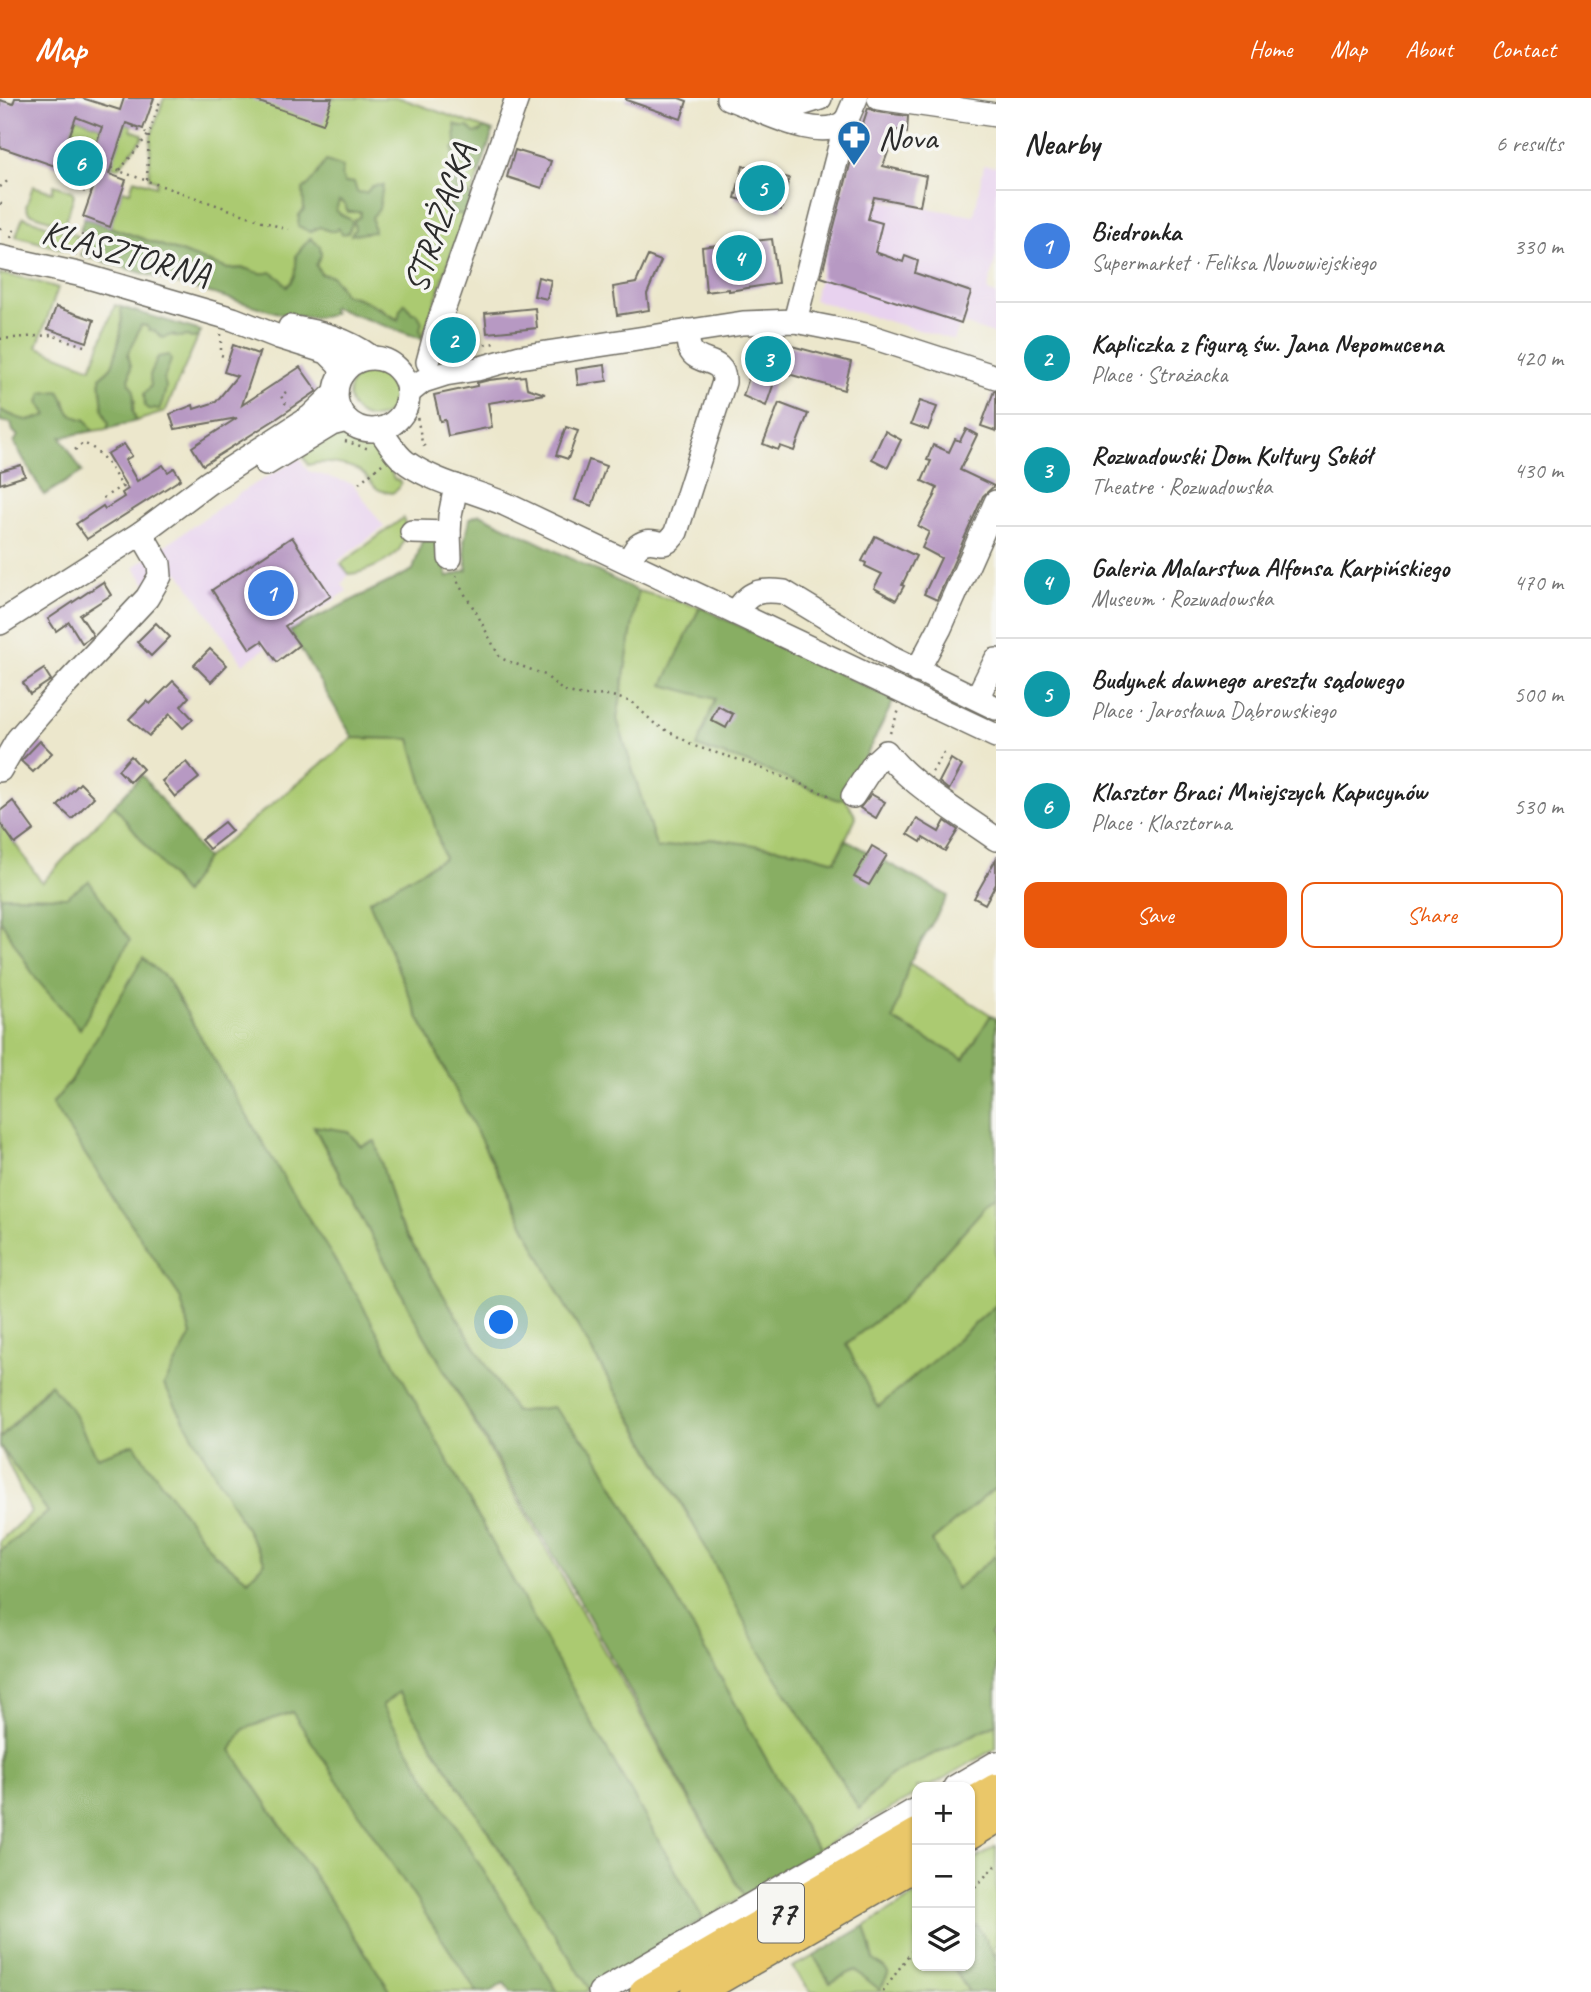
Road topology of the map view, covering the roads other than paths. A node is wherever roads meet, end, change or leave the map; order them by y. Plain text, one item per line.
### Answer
1 (517, 98) edge
2 (879, 98) edge
3 (733, 100) edge
4 (810, 101) edge
5 (996, 115) edge
6 (847, 120) edge
7 (5, 247) edge
8 (795, 321) junction
9 (228, 325) junction
10 (688, 331) junction
11 (520, 357) junction
12 (381, 360) junction
13 (428, 362) junction
14 (996, 377) edge
15 (339, 383) junction
16 (408, 393) junction
17 (347, 419) junction
18 (389, 424) junction
19 (456, 486) junction
20 (996, 502) edge
21 (145, 530) junction
22 (412, 532) dead end
23 (449, 533) junction
24 (450, 558) road end
25 (628, 562) junction
26 (736, 613) junction
27 (0, 624) edge
28 (996, 660) edge
29 (917, 671) junction
30 (986, 703) edge
31 (996, 736) edge
32 (0, 770) edge
33 (853, 796) road end
34 (996, 839) edge
35 (996, 1763) edge
36 (964, 1782) edge
37 (996, 1789) edge
38 (975, 1801) edge
39 (912, 1812) edge
40 (996, 1818) edge
41 (975, 1831) edge
42 (912, 1837) edge
43 (912, 1867) edge
44 (600, 1992) edge
45 (645, 1992) edge
46 (696, 1992) edge

1 - 13 street, STRAŻACKA
2 - 5 street
3 - 4 street
3 - 6 street
4 - 6 street
6 - 8 street
7 - 9 street, KLASZTORNA
8 - 10 street
8 - 14 street
9 - 12 street, KLASZTORNA
9 - 15 street, KLASZTORNA
10 - 11 street
10 - 25 street
11 - 13 street
11 - 16 street
12 - 13 street
12 - 15 street
12 - 16 street
15 - 17 street
15 - 21 street
16 - 18 street
17 - 18 street
17 - 21 street
18 - 19 street
19 - 23 street
19 - 25 street
20 - 29 street
21 - 27 street
21 - 32 street
22 - 23 street
23 - 24 street
25 - 26 street
26 - 29 street
26 - 31 street
28 - 30 street
29 - 30 street
33 - 34 street
35 - 36 street
37 - 38 main road
39 - 44 street
40 - 41 main road
42 - 45 main road, 77
43 - 46 main road, 77

